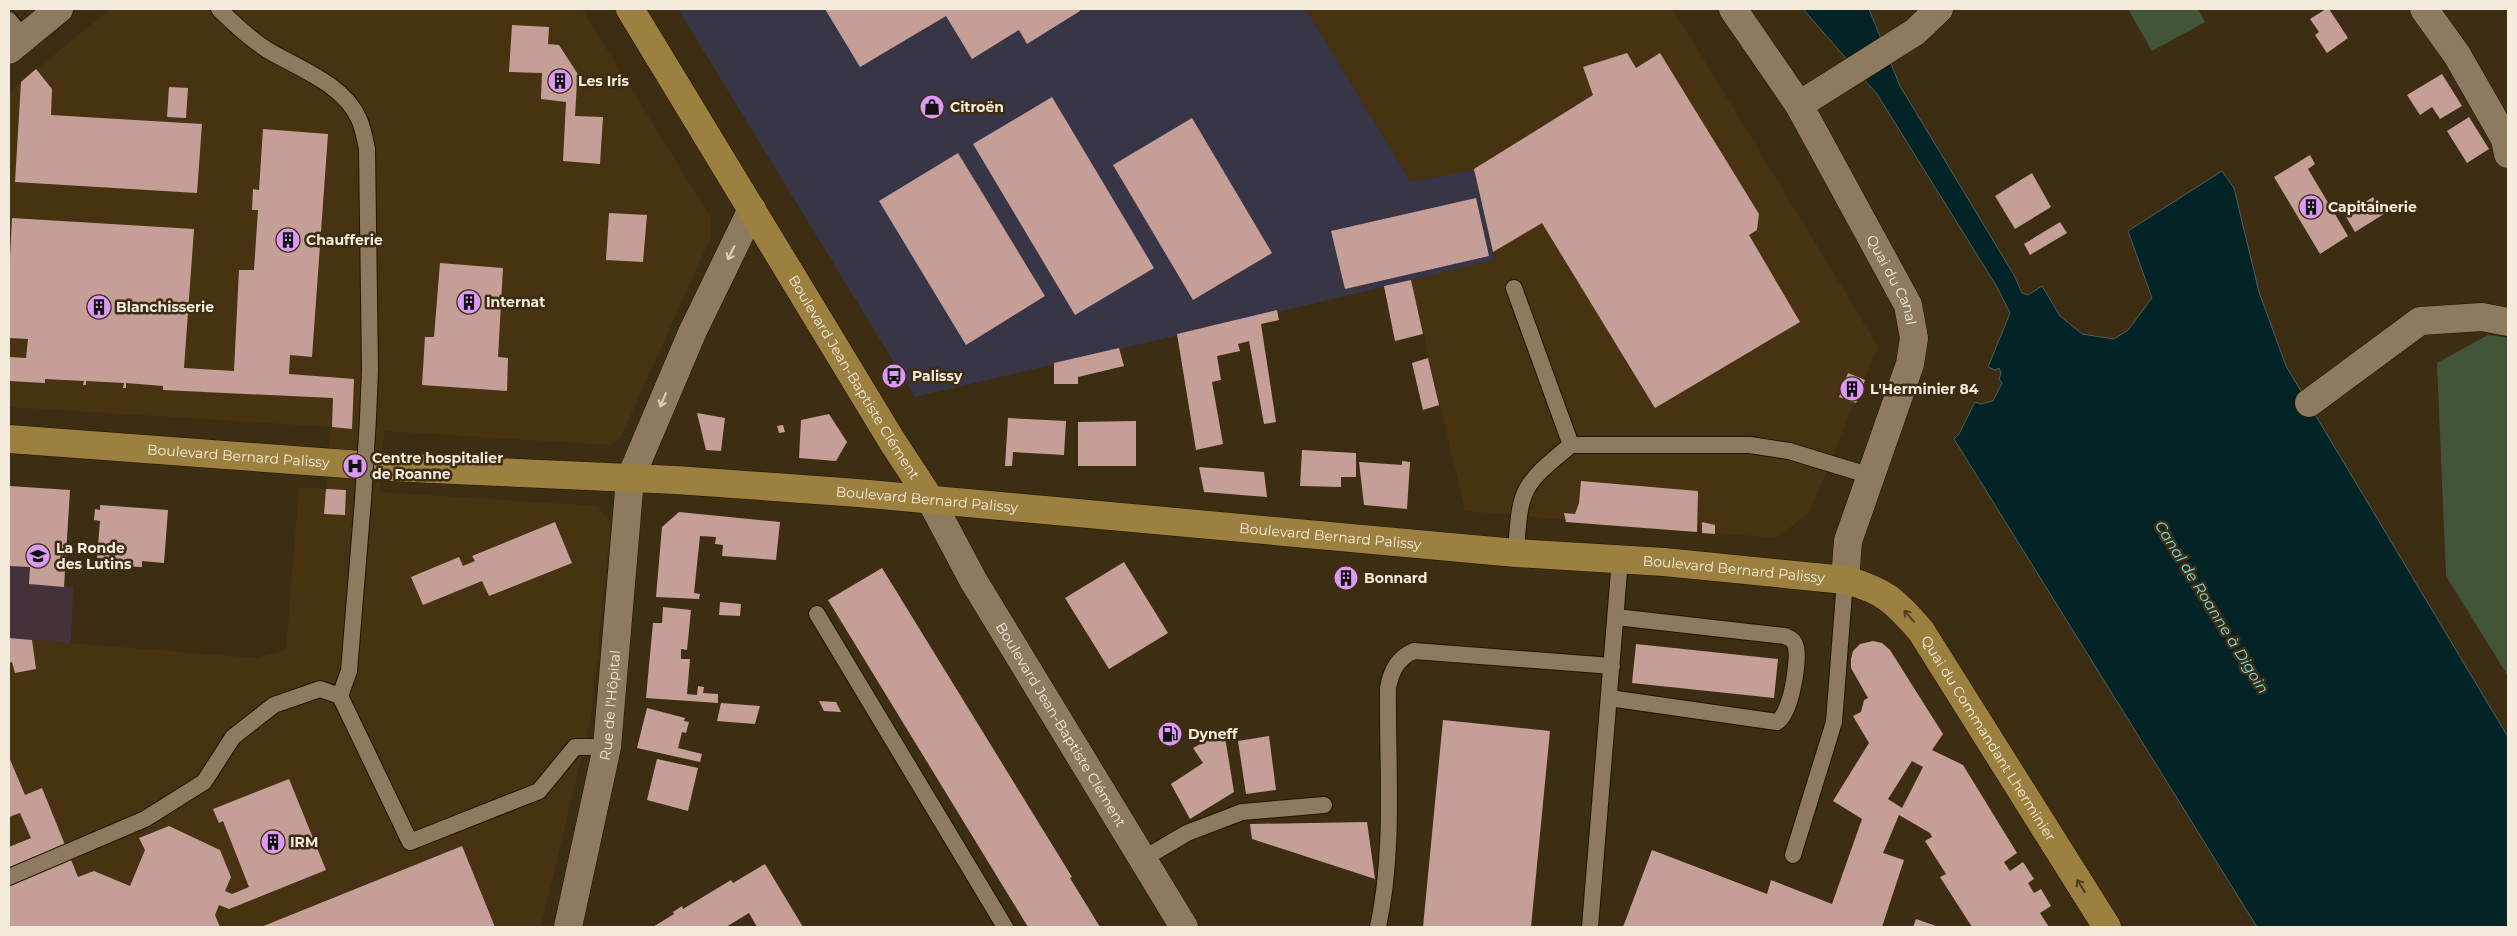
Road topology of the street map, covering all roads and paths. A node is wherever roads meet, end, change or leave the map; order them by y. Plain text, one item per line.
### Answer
1 (59, 9) edge
2 (219, 9) edge
3 (630, 9) edge
4 (1733, 9) edge
5 (1939, 9) edge
6 (2424, 9) edge
7 (14, 36) edge
8 (1799, 105) junction
9 (2508, 154) edge
10 (752, 209) junction
11 (1514, 288) dead end
12 (2508, 322) edge
13 (2309, 403) dead end
14 (9, 439) edge
15 (1571, 445) junction
16 (1871, 476) junction
17 (630, 479) junction
18 (930, 499) junction
19 (1516, 553) junction
20 (1620, 559) junction
21 (1845, 580) junction
22 (816, 614) dead end
23 (1616, 616) junction
24 (1612, 666) junction
25 (340, 696) junction
26 (1609, 698) junction
27 (607, 747) junction
28 (1324, 805) dead end
29 (1793, 855) dead end
30 (1143, 859) junction
31 (9, 877) edge
32 (568, 927) edge
33 (1005, 927) edge
34 (1184, 927) edge
35 (1378, 927) edge
36 (1590, 927) edge
37 (2107, 927) edge

1 - 7 street
2 - 25 lane, bridge
3 - 10 main road, Boulevard Jean-Baptiste Clément
4 - 8 street, Quai du Canal
5 - 8 street
6 - 9 street
8 - 16 street, Quai du Canal
10 -> 17 street, Rue de l'Hôpital
10 - 18 main road, Boulevard Jean-Baptiste Clément
11 - 15 lane
12 - 13 street
14 - 17 main road, Boulevard Bernard Palissy
15 - 16 lane
15 - 19 lane
16 - 21 street, Quai du Canal
17 - 18 main road, Boulevard Bernard Palissy
17 - 27 street, Rue de l'Hôpital
18 - 19 main road, Boulevard Bernard Palissy
18 - 30 street, Boulevard Jean-Baptiste Clément
19 - 20 main road, Boulevard Bernard Palissy
20 - 21 main road, Boulevard Bernard Palissy
20 - 23 lane
21 - 29 lane
37 -> 21 main road, Quai du Commandant Lherminier
22 - 33 lane
23 - 24 lane
23 - 26 lane
24 - 26 lane
24 - 35 lane
25 - 27 lane
25 - 31 lane
26 - 36 lane
27 - 32 street, Rue de l'Hôpital
28 - 30 lane
30 - 34 street, Boulevard Jean-Baptiste Clément

